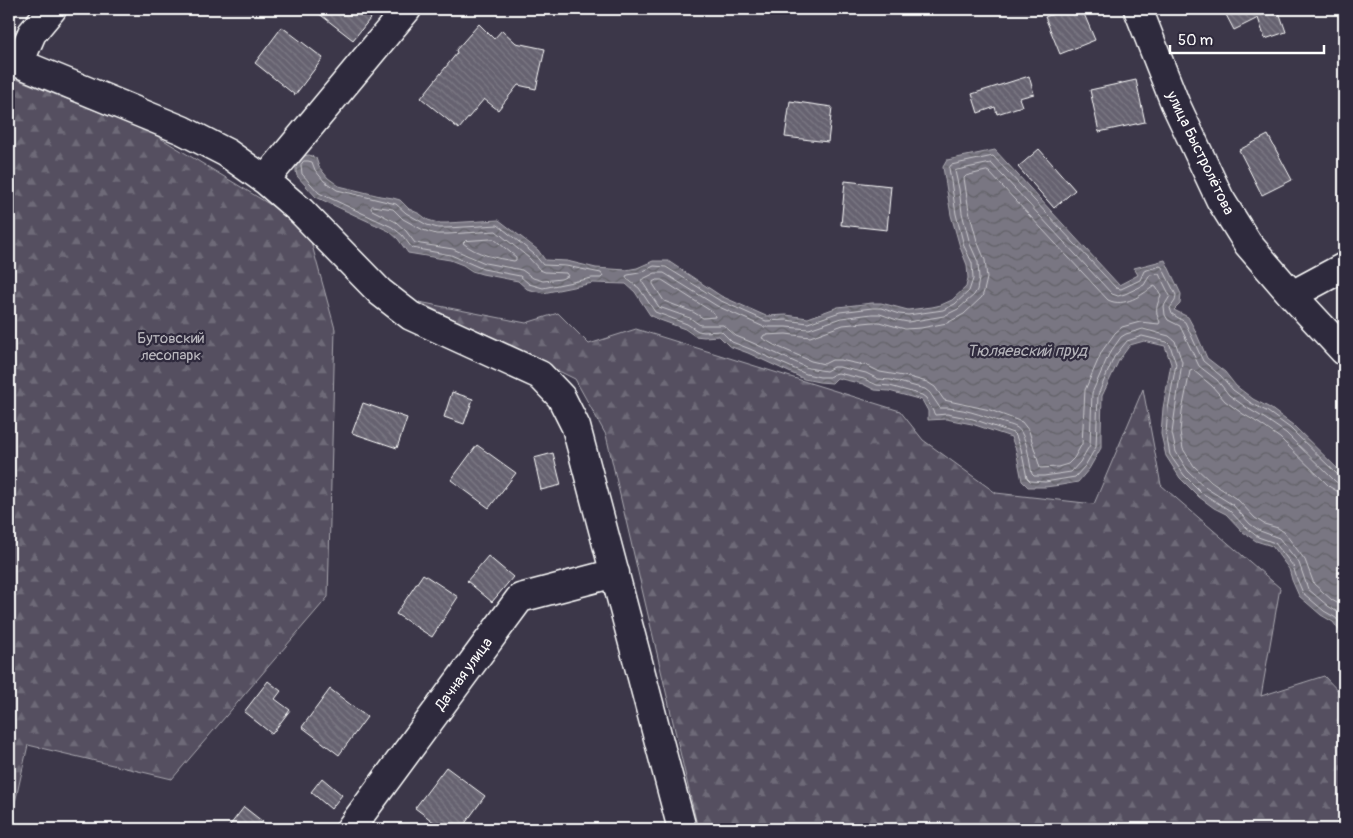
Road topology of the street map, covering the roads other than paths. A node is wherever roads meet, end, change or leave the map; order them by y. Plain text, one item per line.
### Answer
1 (52, 9) edge
2 (407, 9) edge
3 (1138, 9) edge
4 (14, 61) edge
5 (265, 180) junction
6 (1344, 267) edge
7 (1292, 295) junction
8 (1344, 351) edge
9 (615, 573) junction
10 (350, 829) edge
11 (682, 829) edge

1 - 4 street
2 - 5 street
3 - 7 street, улица Быстролётова
4 - 5 street
5 - 9 street
6 - 7 street
7 - 8 street, улица Быстролётова
9 - 10 street, Дачная улица
9 - 11 street

